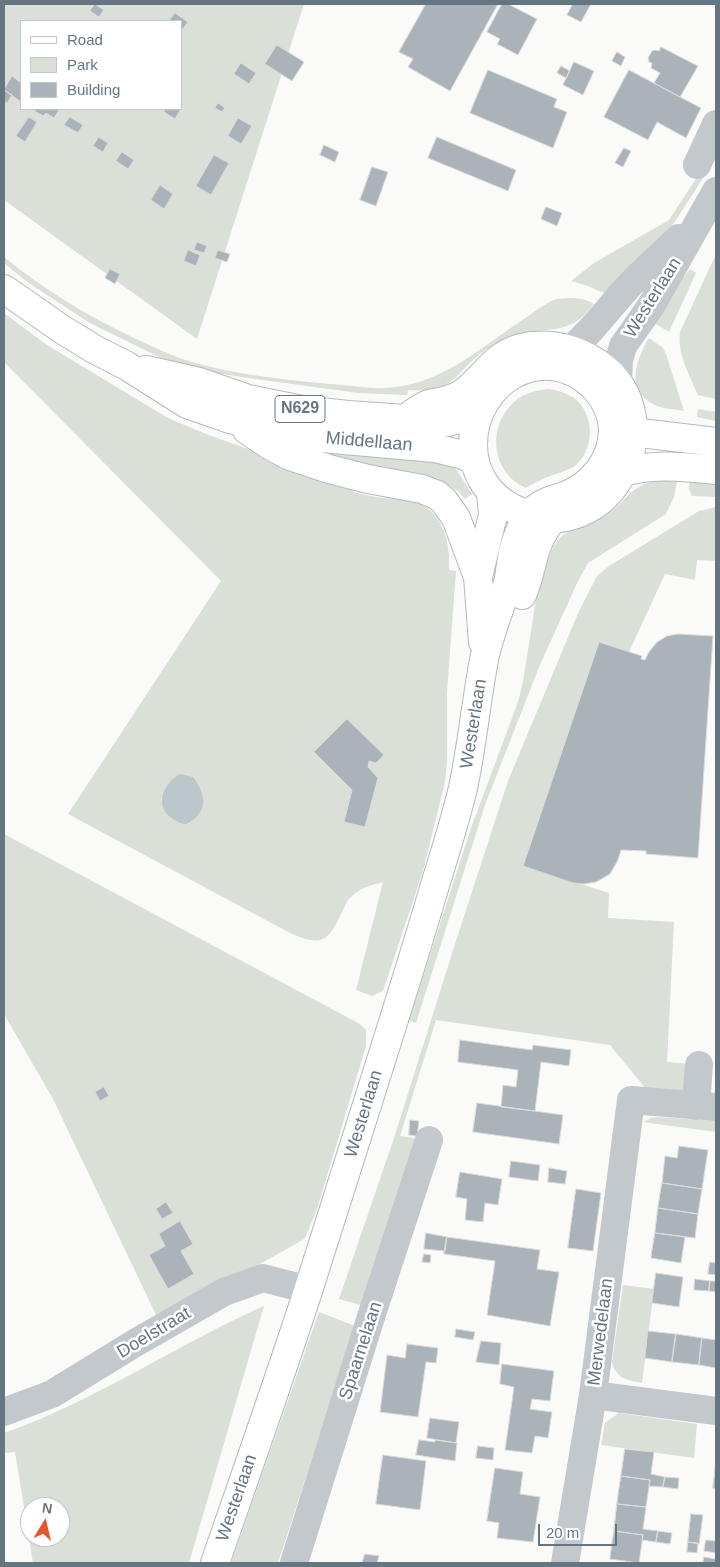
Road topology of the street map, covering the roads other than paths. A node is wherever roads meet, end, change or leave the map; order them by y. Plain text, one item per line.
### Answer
1 (716, 124) edge
2 (697, 165) dead end
3 (716, 191) edge
4 (700, 218) junction
5 (4, 289) edge
6 (570, 350) junction
7 (127, 366) junction
8 (548, 366) junction
9 (473, 398) junction
10 (623, 410) junction
11 (230, 419) junction
12 (711, 442) edge
13 (474, 460) junction
14 (716, 470) edge
15 (624, 472) junction
16 (492, 493) junction
17 (542, 517) junction
18 (478, 577) junction
19 (484, 657) junction
20 (699, 1065) dead end
21 (706, 1107) edge
22 (429, 1140) dead end
23 (309, 1290) junction
24 (593, 1395) junction
25 (716, 1411) edge
26 (4, 1412) edge
27 (215, 1563) edge
28 (294, 1563) edge
29 (565, 1563) edge

1 - 2 street
3 - 4 street, Westerlaan
4 - 6 street, Westerlaan
4 - 10 street, Westerlaan
5 - 7 main road, Middellaan / N629
6 - 8 main road
6 - 9 main road
6 - 10 main road
7 - 9 main road, Middellaan / N629
7 - 11 main road, Middellaan / N629
8 - 9 main road
8 - 10 main road
9 - 13 main road
10 - 12 main road
10 - 15 main road
10 - 17 main road
11 - 13 main road, Middellaan / N629
11 - 18 main road
13 - 16 main road
14 - 15 main road
15 - 17 main road
16 - 17 main road
16 - 18 main road, Westerlaan
17 - 19 main road, Westerlaan
18 - 19 main road, Westerlaan
19 - 23 main road, Westerlaan
20 - 21 street
21 - 24 street, Merwedelaan
22 - 28 street, Spaarnelaan
23 - 26 street, Doelstraat
23 - 27 main road, Westerlaan
24 - 25 street
24 - 29 street, Merwedelaan

